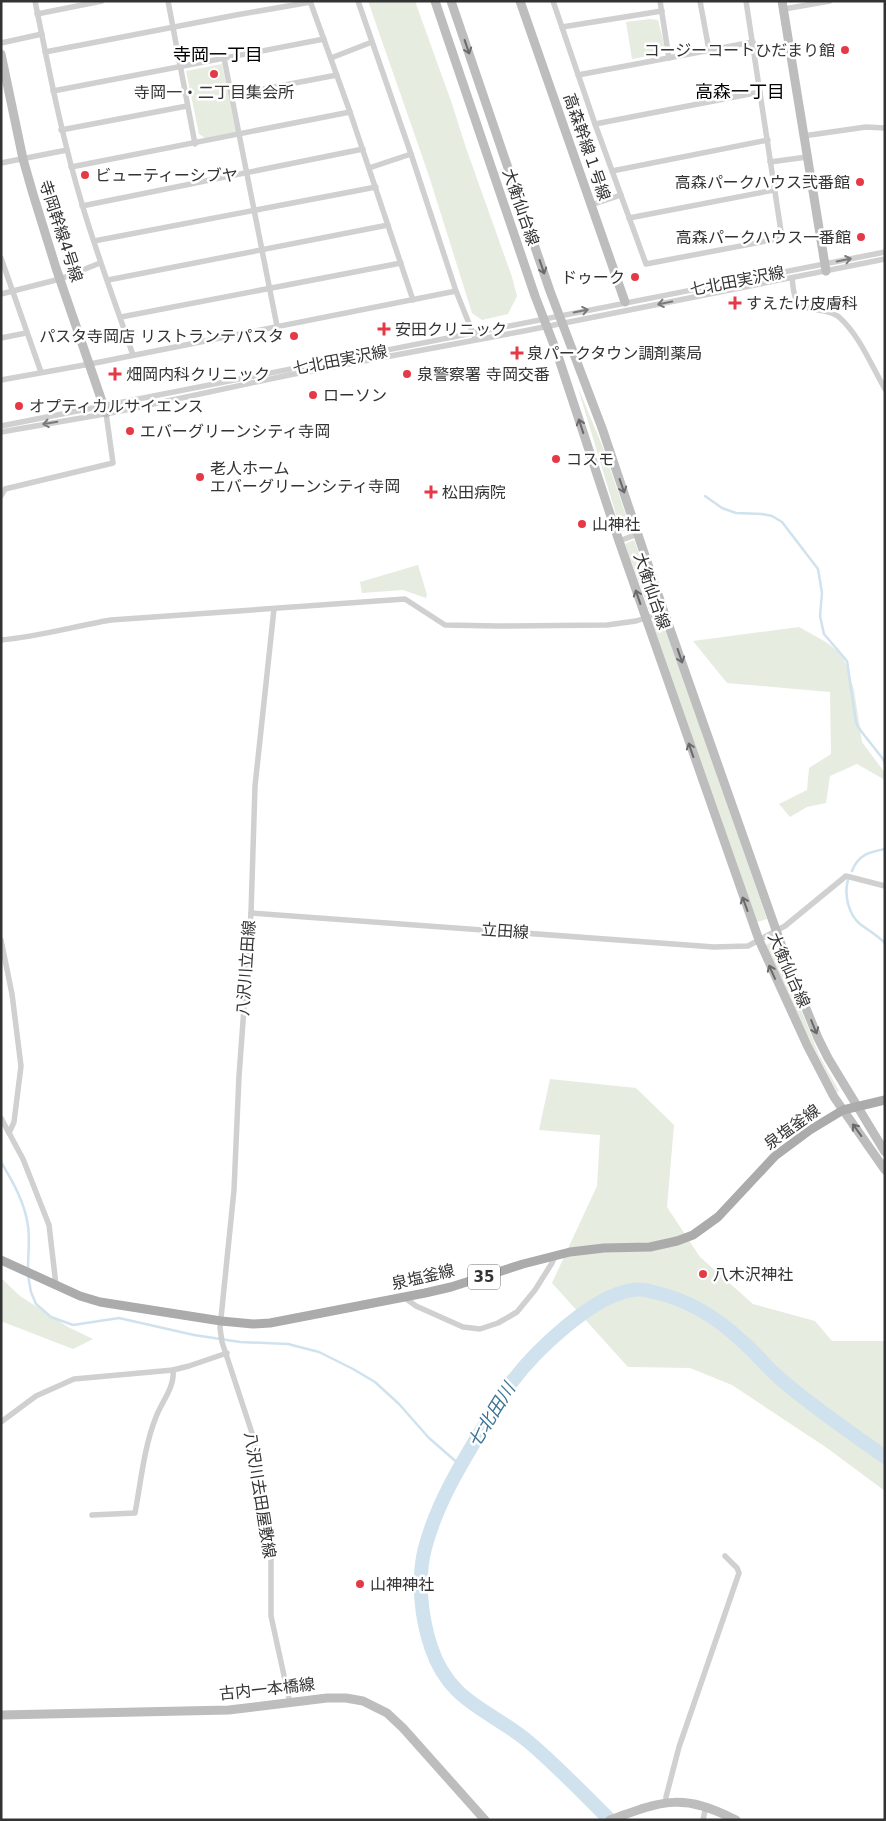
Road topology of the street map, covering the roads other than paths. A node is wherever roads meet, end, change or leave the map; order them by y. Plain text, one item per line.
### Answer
1 (35, 1) edge
2 (102, 1) edge
3 (168, 1) edge
4 (358, 1) edge
5 (435, 1) edge
6 (451, 1) edge
7 (520, 1) edge
8 (553, 1) edge
9 (660, 1) edge
10 (700, 1) edge
11 (746, 1) edge
12 (830, 1) edge
13 (310, 2) edge
14 (783, 5) edge
15 (662, 11) junction
16 (37, 14) junction
17 (174, 27) junction
18 (562, 27) junction
19 (42, 34) junction
20 (324, 39) junction
21 (372, 42) junction
22 (753, 42) junction
23 (1, 43) edge
24 (709, 50) junction
25 (45, 52) junction
26 (1, 54) edge
27 (224, 58) junction
28 (331, 58) junction
29 (669, 58) junction
30 (180, 67) junction
31 (337, 75) junction
32 (578, 75) junction
33 (53, 92) junction
34 (760, 92) junction
35 (232, 95) junction
36 (187, 106) junction
37 (350, 112) junction
38 (595, 124) junction
39 (885, 128) edge
40 (61, 130) junction
41 (239, 135) junction
42 (803, 136) junction
43 (768, 140) junction
44 (195, 144) junction
45 (362, 149) junction
46 (66, 150) junction
47 (411, 154) junction
48 (807, 157) junction
49 (23, 159) junction
50 (770, 162) junction
51 (1, 163) edge
52 (71, 167) junction
53 (369, 168) junction
54 (612, 171) junction
55 (246, 172) junction
56 (376, 187) junction
57 (774, 190) junction
58 (621, 195) junction
59 (591, 205) junction
60 (82, 206) junction
61 (254, 211) junction
62 (628, 218) junction
63 (388, 225) junction
64 (94, 241) junction
65 (261, 249) junction
66 (885, 252) edge
67 (1, 258) edge
68 (885, 259) edge
69 (100, 262) junction
70 (401, 263) junction
71 (3, 267) edge
72 (825, 268) junction
73 (792, 278) junction
74 (60, 279) junction
75 (108, 280) junction
76 (269, 288) junction
77 (456, 291) junction
78 (13, 292) junction
79 (1, 294) edge
80 (413, 300) junction
81 (625, 302) junction
82 (120, 317) junction
83 (560, 319) junction
84 (546, 323) junction
85 (277, 326) junction
86 (26, 333) junction
87 (473, 334) junction
88 (1, 338) edge
89 (476, 340) junction
90 (133, 355) junction
91 (90, 364) junction
92 (41, 372) junction
93 (1, 380) edge
94 (885, 389) edge
95 (105, 409) junction
96 (1, 426) edge
97 (1, 432) edge
98 (1, 496) edge
99 (638, 534) junction
100 (619, 541) junction
101 (274, 609) junction
102 (664, 612) junction
103 (646, 618) junction
104 (1, 640) edge
105 (885, 886) edge
106 (250, 913) junction
107 (777, 931) junction
108 (1, 940) edge
109 (758, 940) junction
110 (885, 1100) edge
111 (856, 1106) junction
112 (843, 1110) junction
113 (1, 1118) edge
114 (9, 1133) junction
115 (885, 1152) edge
116 (885, 1170) edge
117 (555, 1256) junction
118 (1, 1260) edge
119 (56, 1285) junction
120 (405, 1298) junction
121 (221, 1325) junction
122 (226, 1351) junction
123 (173, 1370) junction
124 (1, 1422) edge
125 (92, 1515) dead end
126 (725, 1556) dead end
127 (290, 1703) junction
128 (1, 1715) edge
129 (666, 1802) junction
130 (706, 1806) junction
131 (485, 1820) edge
132 (610, 1820) edge
133 (704, 1820) edge
134 (736, 1820) edge

1 - 16 street
2 - 16 street
3 - 17 street
4 - 21 street
5 - 84 main road, 大衡仙台線
6 -> 83 main road, 大衡仙台線
7 - 59 main road, 高森幹線１号線
8 - 18 street
9 - 15 street
10 - 24 street
11 - 22 street
12 - 14 street
13 - 17 street
13 - 20 street
14 - 42 main road
15 - 18 street
15 - 29 street
16 - 19 street
17 - 25 street
17 - 30 street
18 - 32 street
19 - 23 street
19 - 25 street
20 - 27 street
20 - 28 street
21 - 28 street
21 - 47 street
22 - 24 street
22 - 34 street
24 - 29 street
25 - 33 street
26 - 49 main road, 寺岡幹線4号線
27 - 30 street
27 - 35 street
28 - 31 street
29 - 32 street
30 - 33 street
30 - 36 street
31 - 35 street
31 - 37 street
32 - 38 street
33 - 40 street
34 - 38 street
34 - 43 street
35 - 41 street
36 - 40 street
36 - 44 street
37 - 41 street
37 - 45 street
38 - 54 street
39 - 42 street
40 - 46 street
41 - 44 street
41 - 55 street
42 - 48 main road
43 - 50 street
43 - 54 street
44 - 52 street
45 - 53 street
45 - 55 street
46 - 49 street
46 - 52 street
47 - 53 street
47 - 77 street
48 - 50 street
48 - 72 main road
49 - 51 street
49 - 74 main road, 寺岡幹線4号線
50 - 57 street
52 - 60 street
53 - 56 street
54 - 58 street
55 - 60 street
55 - 61 street
56 - 61 street
56 - 63 street
57 - 62 street
57 - 62 street
58 - 59 street
58 - 62 street
59 - 81 main road, 高森幹線１号線
60 - 64 street
61 - 64 street
61 - 65 street
63 - 65 street
63 - 70 street
64 - 69 street
65 - 75 street
65 - 76 street
72 -> 66 street, 七北田実沢線
67 - 71 street
68 - 72 street
69 - 74 street
69 - 75 street
70 - 76 street
70 - 80 street
71 - 78 street
72 - 73 street
72 - 81 street, 七北田実沢線
73 -> 83 street
73 - 94 street
74 - 78 street
74 - 91 main road, 寺岡幹線4号線
75 - 82 street
76 - 82 street
76 - 85 street
77 - 80 street
77 - 87 street
78 - 79 street
78 - 86 street
80 - 85 street
83 -> 81 street, 七北田実沢線
82 - 90 street
83 - 84 street
83 -> 99 main road, 大衡仙台線
84 - 87 street, 七北田実沢線
84 - 89 street
100 -> 84 main road, 大衡仙台線
85 - 90 street
86 - 88 street
86 - 92 street
87 - 89 street
87 - 95 street, 七北田実沢線
89 - 95 street
90 - 91 street
91 - 92 street
91 - 95 main road, 寺岡幹線4号線
92 - 93 street
95 - 96 street, 七北田実沢線
95 -> 97 street
95 - 98 street
99 - 100 street
99 - 102 main road, 大衡仙台線
103 -> 100 main road, 大衡仙台線
101 - 103 street
101 - 104 street
101 - 106 street, 八沢川立田線
102 - 103 street
102 -> 107 main road, 大衡仙台線
109 -> 103 main road, 大衡仙台線
105 - 107 street, 立田線
106 - 109 street, 立田線
106 - 121 street, 八沢川立田線
107 - 109 street, 立田線
107 -> 111 main road, 大衡仙台線
108 - 114 street
112 -> 109 main road, 大衡仙台線
110 - 111 main road, 泉塩釜線 / 35
111 - 112 main road, 泉塩釜線 / 35
111 - 115 main road, 大衡仙台線
116 -> 112 main road, 大衡仙台線
112 - 117 main road, 泉塩釜線 / 35
113 - 114 street
114 - 119 street
117 - 120 main road, 泉塩釜線 / 35
117 - 120 street
118 - 119 main road, 泉塩釜線 / 35
119 - 121 main road, 泉塩釜線 / 35
120 - 121 main road, 泉塩釜線 / 35
121 - 122 street, 八沢川立田線
122 - 123 street
122 - 127 street, 八沢川去田屋敷線
123 - 124 street
123 - 125 street
126 - 129 street
127 - 128 main road, 古内一本橋線
127 - 131 main road, 古内一本橋線
129 - 130 main road
129 - 132 main road
130 - 133 street
130 - 134 main road

